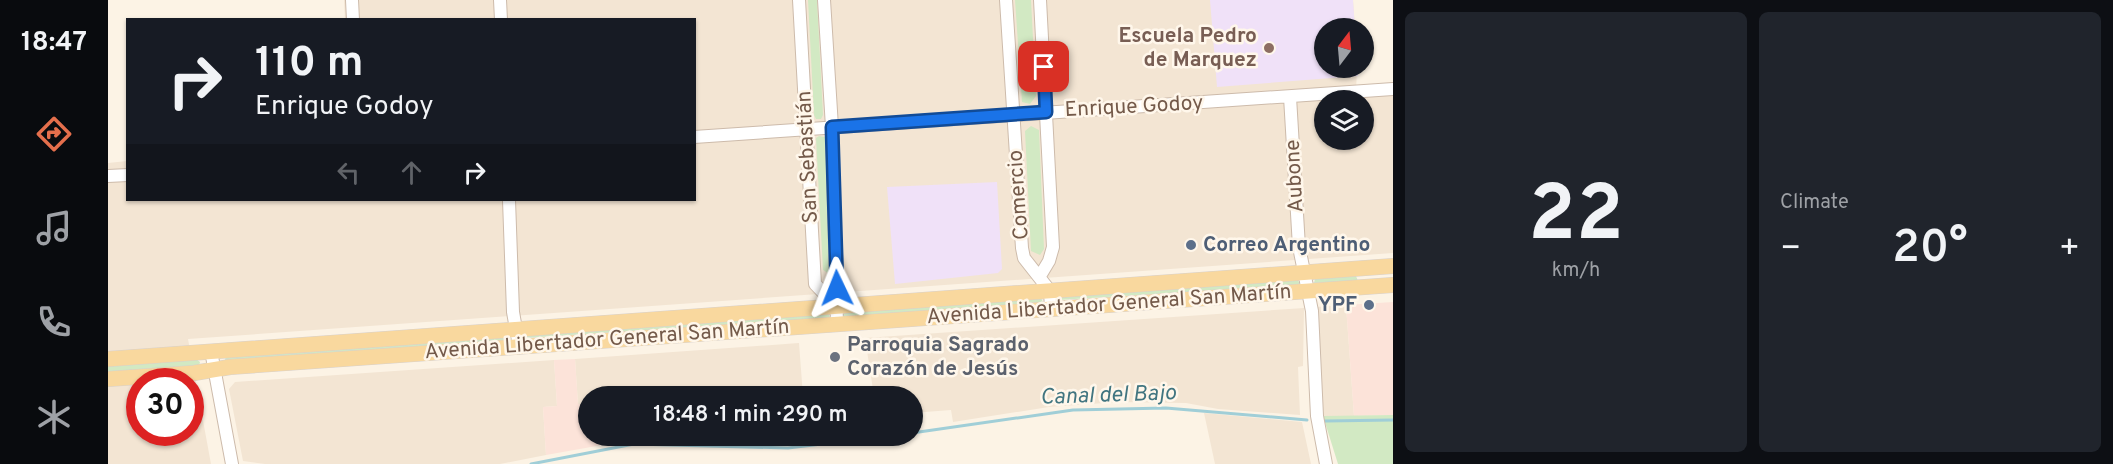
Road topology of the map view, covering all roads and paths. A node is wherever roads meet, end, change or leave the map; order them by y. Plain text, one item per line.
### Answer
1 (352, 0) edge
2 (500, 0) edge
3 (799, 0) edge
4 (825, 0) edge
5 (1006, 0) edge
6 (1040, 0) edge
7 (353, 18) edge
8 (501, 18) edge
9 (1393, 89) edge
10 (1290, 97) junction
11 (1046, 112) junction
12 (1014, 114) junction
13 (832, 127) junction
14 (806, 128) junction
15 (696, 136) edge
16 (126, 175) edge
17 (108, 176) edge
18 (508, 201) edge
19 (1392, 266) edge
20 (1365, 268) junction
21 (1306, 272) junction
22 (1040, 276) junction
23 (1393, 285) edge
24 (1366, 287) junction
25 (1050, 291) junction
26 (1308, 291) junction
27 (836, 306) junction
28 (1051, 309) junction
29 (837, 324) junction
30 (518, 329) junction
31 (519, 346) junction
32 (211, 351) junction
33 (108, 359) edge
34 (214, 368) junction
35 (108, 379) edge
36 (232, 464) edge
37 (1326, 464) edge

1 - 7 street
2 - 8 street
3 - 14 street, San Sebastián
4 - 13 street, San Sebastián
5 - 12 street, Comercio
6 - 11 street, Comercio
9 - 10 street, Enrique Godoy
10 - 11 street, Enrique Godoy
10 - 21 street, Aubone
11 - 12 street, Enrique Godoy
11 - 22 street, Comercio
12 - 13 street, Enrique Godoy
12 - 22 street, Comercio
13 - 14 street, Enrique Godoy
13 - 27 street, San Sebastián
14 - 15 street, Enrique Godoy
14 - 27 street, San Sebastián
16 - 17 street
18 - 30 street
19 - 20 main road, Avenida Libertador General San Martín
19 - 23 main road
20 - 21 main road, Avenida Libertador General San Martín
20 - 24 main road
21 - 25 main road, Avenida Libertador General San Martín
21 - 26 street, Aubone
22 - 25 street, Comercio
23 - 24 main road, Avenida Libertador General San Martín
24 - 26 main road, Avenida Libertador General San Martín
25 - 27 main road, Avenida Libertador General San Martín
25 - 28 street
26 - 28 main road, Avenida Libertador General San Martín
26 - 37 street, Aubone
27 - 29 street, San Sebastián
27 - 30 main road, Avenida Libertador General San Martín
28 - 29 main road, Avenida Libertador General San Martín
29 - 31 main road, Avenida Libertador General San Martín
30 - 31 street
30 - 32 main road, Avenida Libertador General San Martín
31 - 34 main road, Avenida Libertador General San Martín
32 - 33 main road, Avenida Libertador General San Martín
32 - 34 street
34 - 35 main road, Avenida Libertador General San Martín
34 - 36 street

